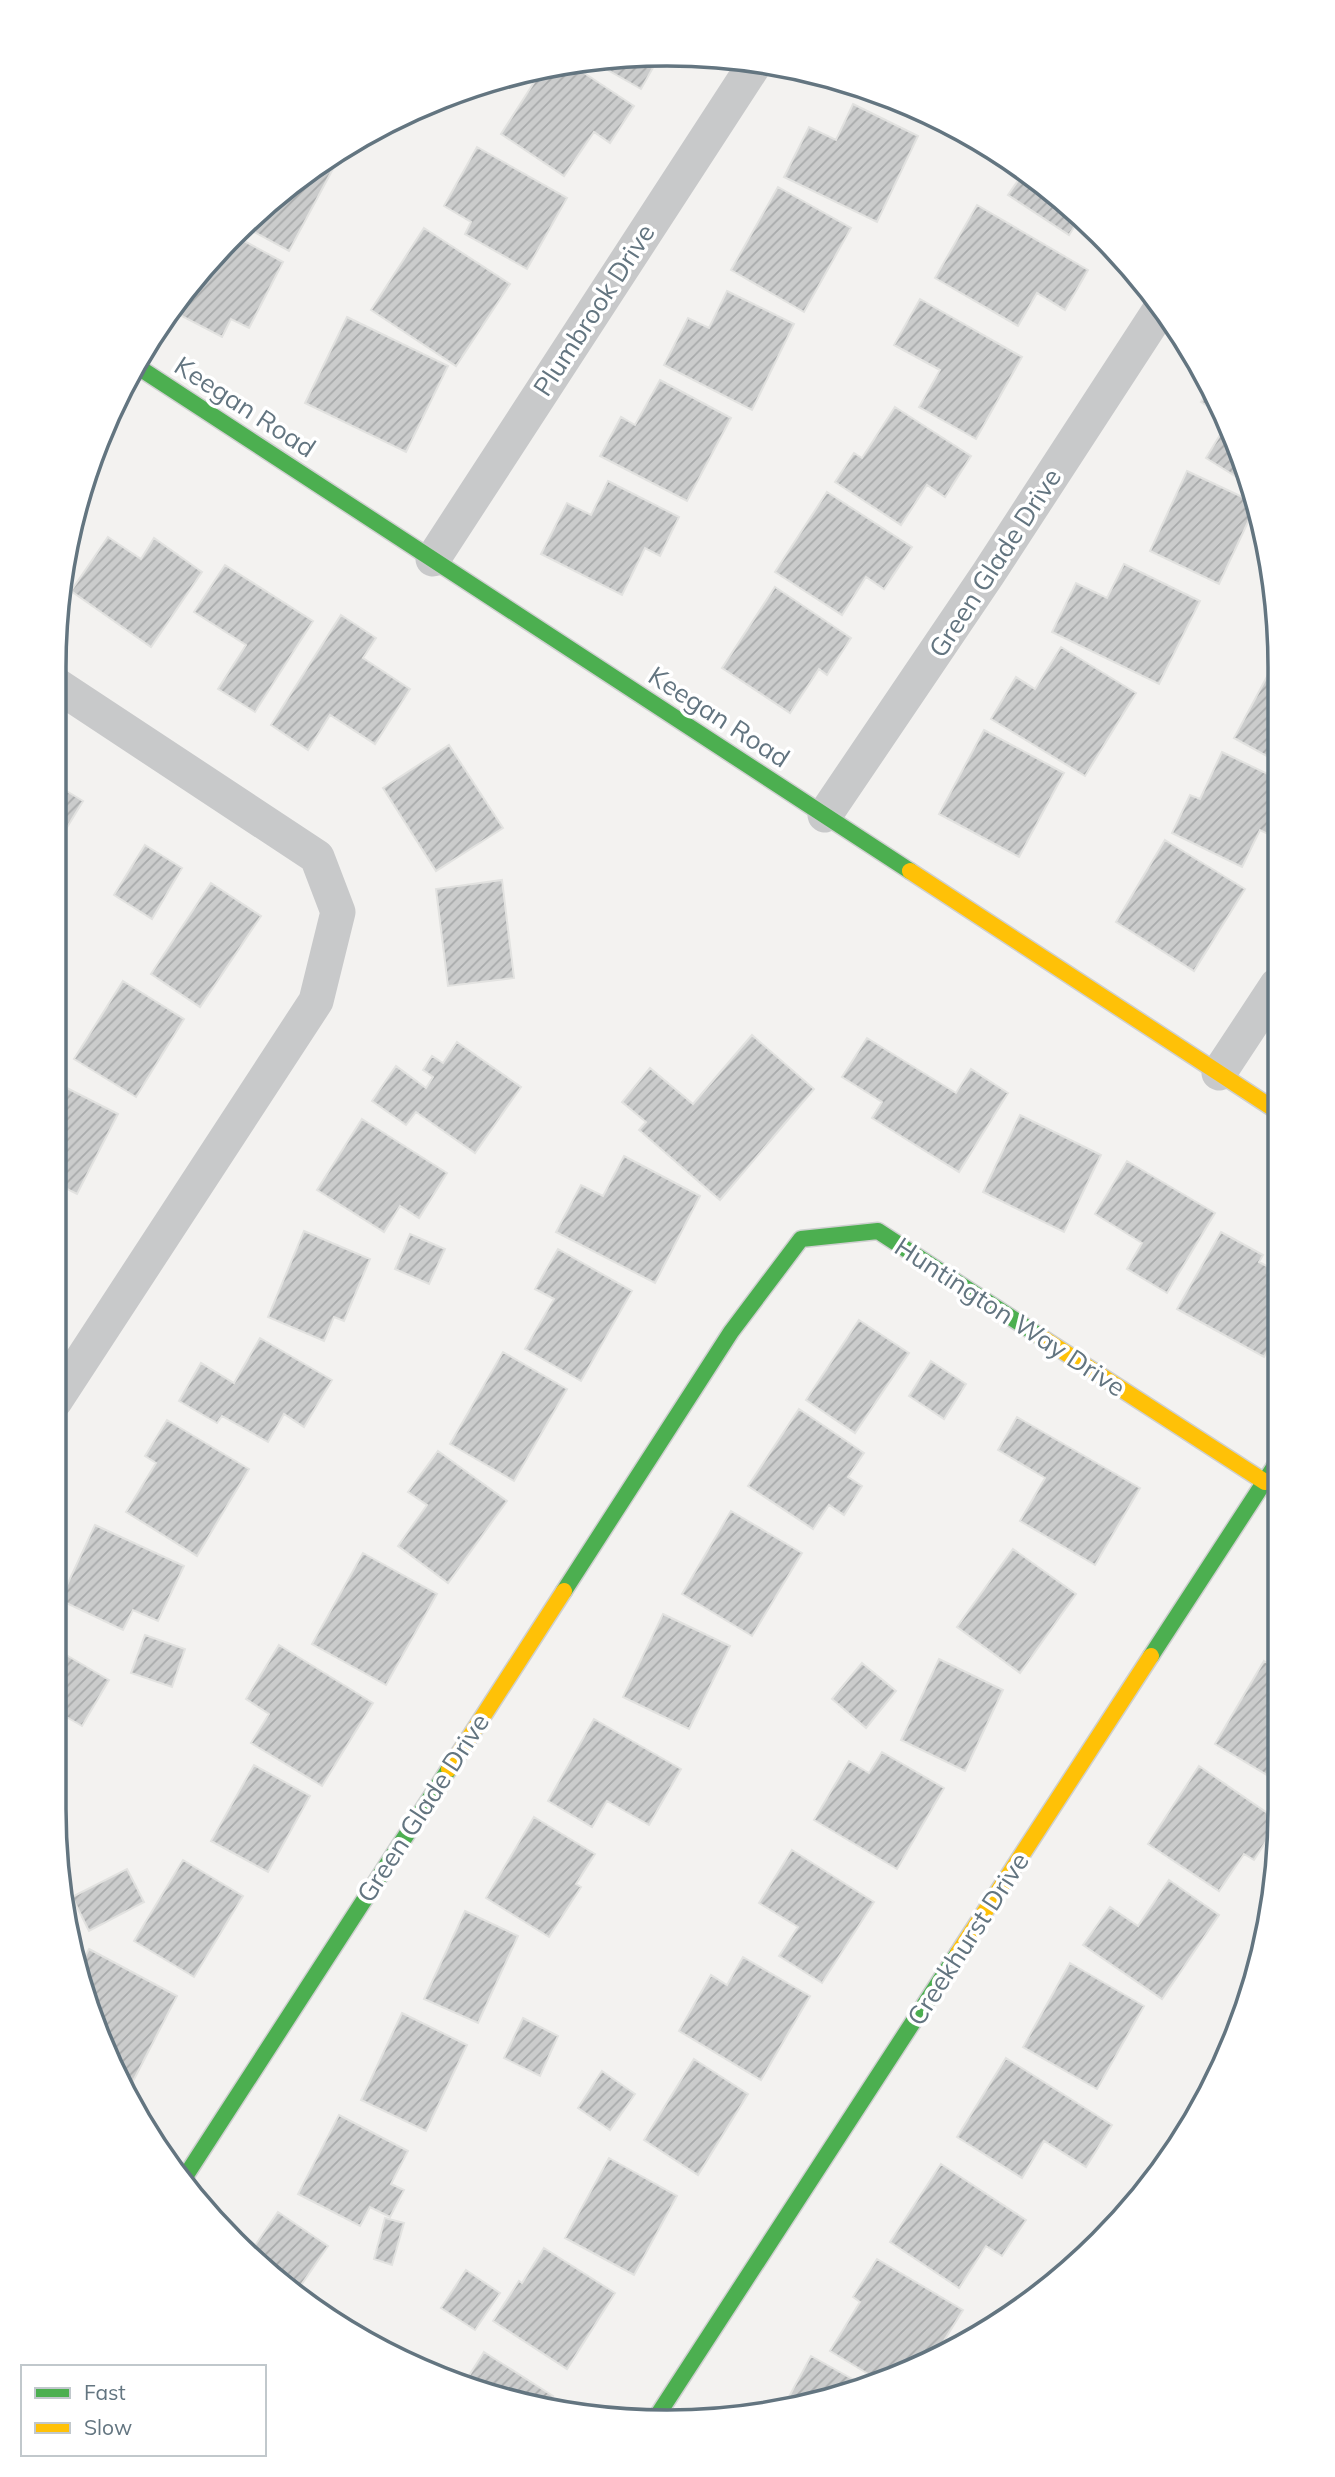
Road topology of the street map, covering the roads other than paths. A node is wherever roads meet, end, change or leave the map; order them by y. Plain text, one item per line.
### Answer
1 (749, 72) edge
2 (1155, 317) edge
3 (145, 371) edge
4 (433, 559) junction
5 (66, 691) edge
6 (825, 815) junction
7 (1268, 999) edge
8 (1219, 1073) junction
9 (1268, 1105) edge
10 (66, 1384) edge
11 (665, 1433) joint
12 (1268, 1477) edge
13 (1265, 1482) junction
14 (188, 2171) edge
15 (661, 2410) edge

1 - 4 street, Plumbrook Drive
2 - 6 street, Green Glade Drive
3 - 4 street, Keegan Road
4 - 6 street, Keegan Road
5 - 10 street
6 - 8 street, Keegan Road
7 - 8 street
8 - 9 street, Keegan Road
11 - 13 street, Huntington Way Drive
11 - 14 street, Green Glade Drive
12 - 13 street, Creekhurst Drive
13 - 15 street, Creekhurst Drive

